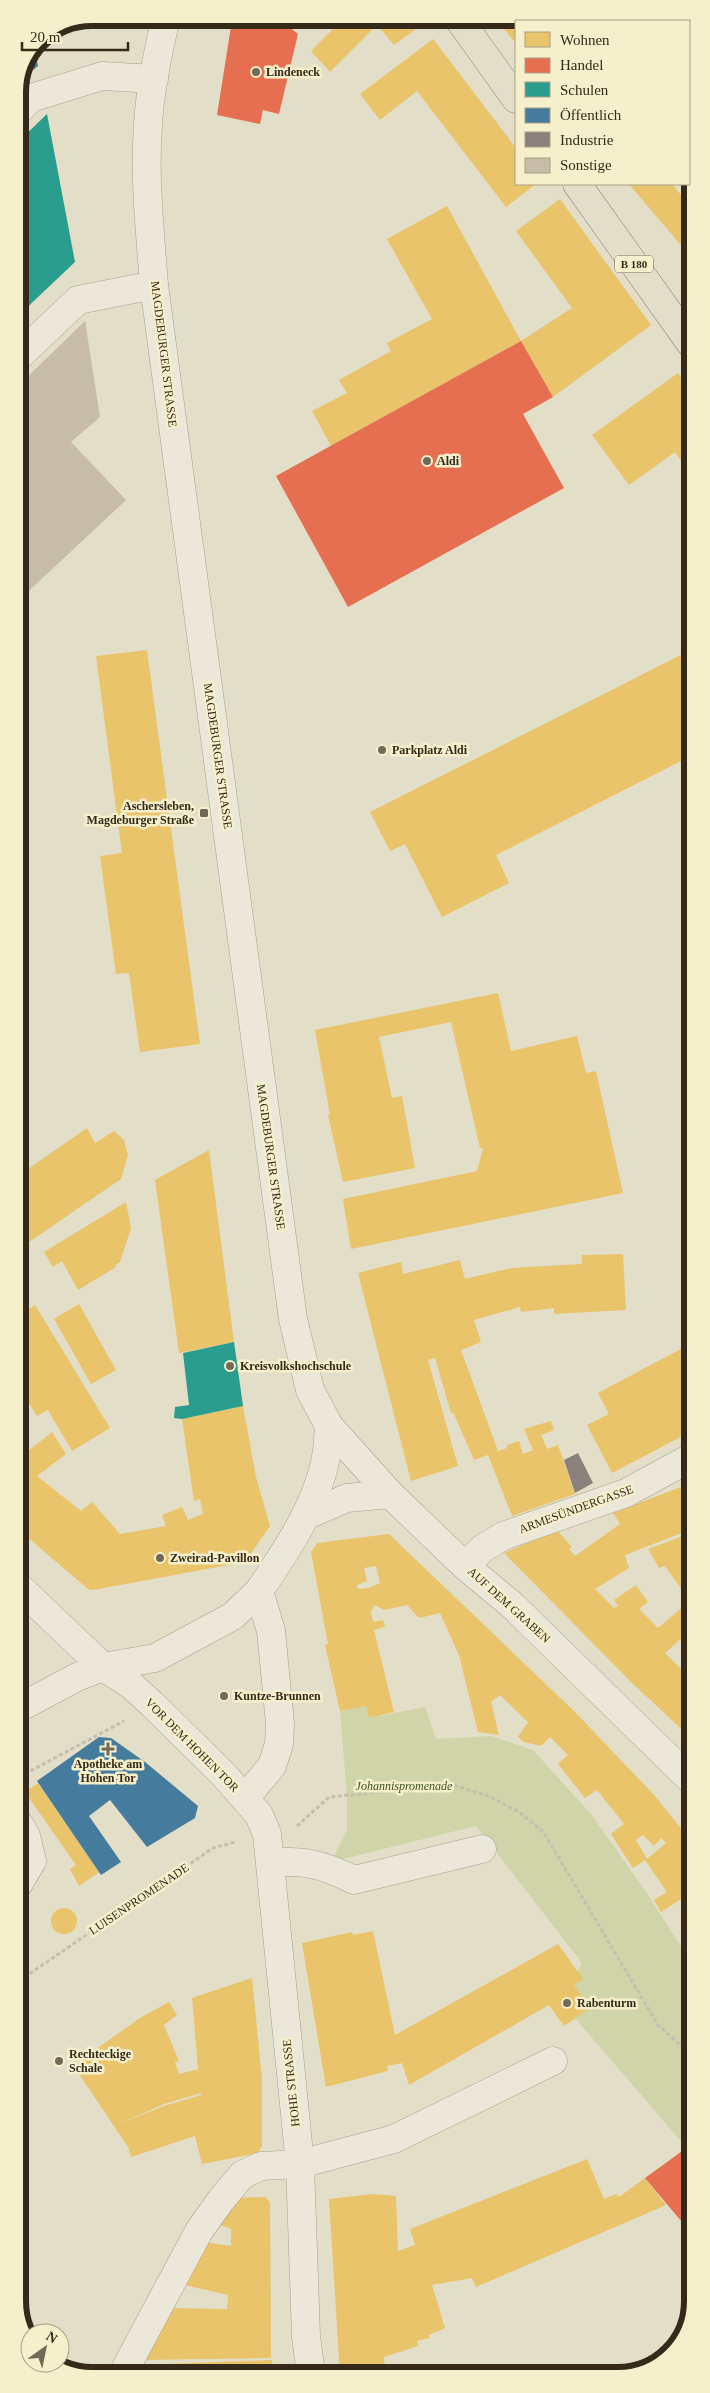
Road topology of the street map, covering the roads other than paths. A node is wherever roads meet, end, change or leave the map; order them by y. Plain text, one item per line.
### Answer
1 (164, 26) edge
2 (464, 26) edge
3 (154, 79) junction
4 (515, 98) edge
5 (26, 103) edge
6 (578, 185) edge
7 (154, 285) junction
8 (684, 334) edge
9 (26, 349) edge
10 (329, 1426) junction
11 (684, 1461) edge
12 (390, 1494) junction
13 (305, 1516) junction
14 (465, 1566) junction
15 (259, 1591) junction
16 (26, 1595) edge
17 (103, 1667) junction
18 (26, 1704) edge
19 (684, 1773) edge
20 (245, 1798) junction
21 (26, 1836) edge
22 (482, 1849) dead end
23 (271, 1862) junction
24 (26, 1871) edge
25 (553, 2061) dead end
26 (300, 2164) junction
27 (126, 2367) edge
28 (310, 2367) edge

1 - 3 street, MAGDEBURGER STRASSE
2 - 4 main road
3 - 5 street
3 - 7 street, MAGDEBURGER STRASSE
6 - 8 main road, B 180
7 - 9 street
7 - 10 street, MAGDEBURGER STRASSE
10 - 12 street, AUF DEM GRABEN
10 - 13 street
11 - 14 street, ARMESÜNDERGASSE
12 - 13 street
12 - 14 street, AUF DEM GRABEN
13 - 15 street
14 - 19 street, AUF DEM GRABEN
15 - 17 street
15 - 20 street, VOR DEM HOHEN TOR
16 - 17 street, VOR DEM HOHEN TOR
17 - 18 street
17 - 20 street, VOR DEM HOHEN TOR
20 - 23 street, HOHE STRASSE
21 - 24 street
22 - 23 street
23 - 26 street, HOHE STRASSE
25 - 26 street
26 - 27 street
26 - 28 street, HOHE STRASSE

